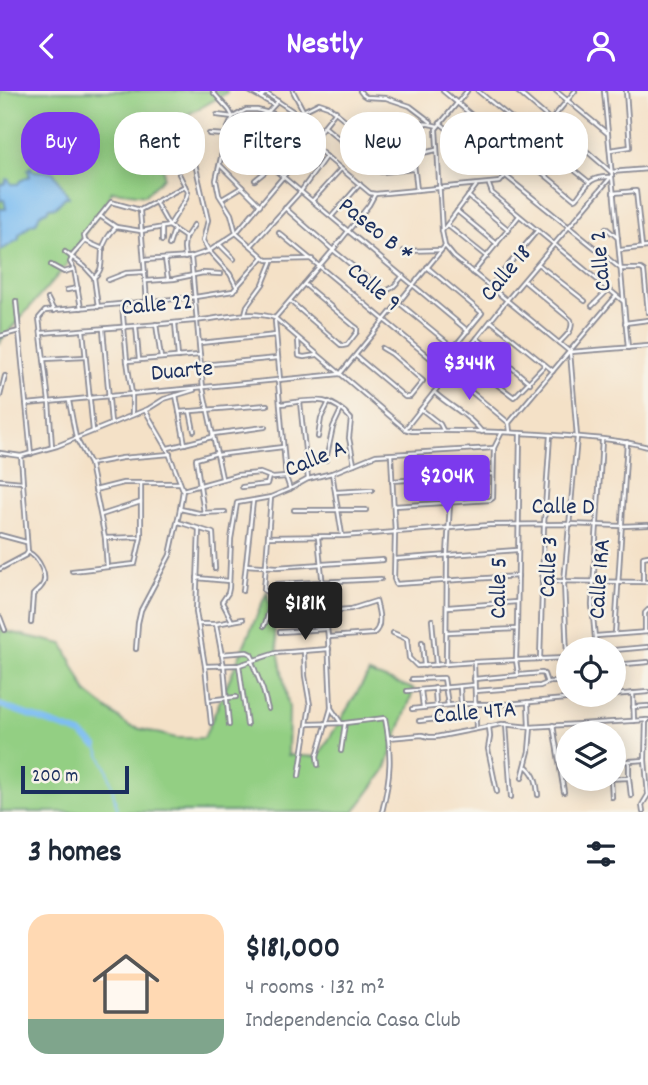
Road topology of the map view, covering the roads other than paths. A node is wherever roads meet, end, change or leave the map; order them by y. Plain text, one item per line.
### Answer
1 (249, 91) edge
2 (293, 91) edge
3 (360, 91) edge
4 (443, 91) edge
5 (467, 91) edge
6 (478, 91) edge
7 (517, 91) edge
8 (575, 91) edge
9 (604, 91) edge
10 (626, 91) edge
11 (213, 92) edge
12 (558, 92) edge
13 (261, 97) junction
14 (567, 100) junction
15 (278, 101) junction
16 (457, 102) junction
17 (274, 105) junction
18 (336, 111) junction
19 (230, 112) edge
20 (242, 112) edge
21 (268, 112) joint
22 (293, 112) edge
23 (304, 112) joint
24 (542, 112) edge
25 (557, 112) edge
26 (340, 114) edge
27 (326, 124) edge
28 (426, 124) edge
29 (437, 126) junction
30 (326, 128) edge
31 (607, 133) junction
32 (209, 134) dead end
33 (219, 135) edge
34 (340, 140) edge
35 (437, 150) junction
36 (608, 150) junction
37 (426, 152) edge
38 (588, 153) edge
39 (326, 156) edge
40 (340, 168) edge
41 (219, 169) edge
42 (648, 169) edge
43 (340, 170) edge
44 (611, 174) junction
45 (180, 175) edge
46 (198, 175) edge
47 (230, 175) edge
48 (261, 175) edge
49 (281, 175) edge
50 (312, 175) edge
51 (349, 175) edge
52 (415, 175) edge
53 (545, 175) edge
54 (581, 175) edge
55 (506, 176) junction
56 (284, 177) junction
57 (255, 180) dead end
58 (589, 181) junction
59 (360, 184) junction
60 (489, 184) junction
61 (186, 185) junction
62 (477, 185) junction
63 (242, 187) junction
64 (439, 187) junction
65 (416, 190) junction
66 (301, 191) junction
67 (613, 193) junction
68 (375, 194) junction
69 (468, 197) junction
70 (222, 199) junction
71 (312, 201) junction
72 (155, 203) junction
73 (260, 205) junction
74 (285, 208) junction
75 (140, 210) junction
76 (457, 211) junction
77 (100, 216) junction
78 (519, 216) junction
79 (331, 217) junction
80 (194, 225) dead end
81 (447, 225) junction
82 (169, 226) junction
83 (116, 227) junction
84 (162, 227) junction
85 (569, 227) junction
86 (606, 228) dead end
87 (174, 230) junction
88 (349, 230) junction
89 (509, 230) junction
90 (141, 231) junction
91 (442, 231) junction
92 (537, 231) junction
93 (236, 233) junction
94 (279, 233) dead end
95 (185, 237) junction
96 (618, 238) junction
97 (85, 241) junction
98 (162, 241) dead end
99 (219, 244) junction
100 (497, 244) junction
101 (169, 245) dead end
102 (554, 245) junction
103 (251, 246) junction
104 (444, 246) junction
105 (642, 247) junction
106 (648, 247) edge
107 (103, 249) junction
108 (333, 250) junction
109 (441, 250) junction
110 (619, 250) junction
111 (209, 251) junction
112 (404, 251) dead end
113 (65, 252) dead end
114 (72, 257) junction
115 (191, 257) junction
116 (263, 257) junction
117 (486, 257) junction
118 (185, 258) junction
119 (165, 259) junction
120 (312, 259) junction
121 (144, 260) junction
122 (234, 260) dead end
123 (272, 261) junction
124 (538, 264) junction
125 (51, 265) dead end
126 (319, 266) junction
127 (427, 267) junction
128 (74, 269) junction
129 (621, 269) junction
130 (145, 272) junction
131 (221, 274) dead end
132 (473, 274) junction
133 (193, 275) junction
134 (403, 276) junction
135 (94, 278) junction
136 (168, 279) junction
137 (108, 280) dead end
138 (146, 281) junction
139 (524, 281) junction
140 (304, 284) junction
141 (413, 284) junction
142 (490, 287) junction
143 (237, 288) junction
144 (78, 289) junction
145 (609, 289) junction
146 (67, 290) dead end
147 (617, 295) junction
148 (195, 297) junction
149 (48, 299) dead end
150 (290, 300) junction
151 (507, 300) junction
152 (16, 301) dead end
153 (585, 301) dead end
154 (623, 301) junction
155 (146, 302) junction
156 (398, 302) junction
157 (122, 305) junction
158 (593, 306) dead end
159 (98, 307) junction
160 (81, 308) junction
161 (54, 311) junction
162 (648, 313) edge
163 (245, 314) junction
164 (275, 318) junction
165 (384, 320) junction
166 (648, 320) edge
167 (197, 321) junction
168 (491, 321) junction
169 (175, 323) junction
170 (625, 323) junction
171 (156, 324) junction
172 (136, 326) junction
173 (124, 327) junction
174 (103, 328) junction
175 (83, 330) junction
176 (19, 331) junction
177 (468, 331) junction
178 (41, 333) junction
179 (276, 335) junction
180 (0, 336) edge
181 (298, 338) junction
182 (477, 338) junction
183 (200, 343) junction
184 (559, 343) junction
185 (648, 346) edge
186 (382, 348) dead end
187 (628, 348) junction
188 (570, 352) junction
189 (200, 355) junction
190 (317, 355) junction
191 (355, 355) junction
192 (85, 357) junction
193 (178, 357) junction
194 (162, 358) junction
195 (278, 358) junction
196 (461, 358) junction
197 (44, 359) junction
198 (139, 360) junction
199 (127, 361) junction
200 (201, 365) junction
201 (545, 365) junction
202 (553, 371) junction
203 (448, 373) junction
204 (340, 374) junction
205 (5, 376) dead end
206 (279, 380) junction
207 (530, 383) junction
208 (1, 387) edge
209 (201, 388) junction
210 (434, 392) junction
211 (132, 394) junction
212 (176, 395) junction
213 (0, 396) edge
214 (109, 397) junction
215 (89, 398) junction
216 (69, 401) junction
217 (49, 402) junction
218 (300, 402) junction
219 (329, 402) junction
220 (27, 404) junction
221 (280, 404) junction
222 (267, 405) dead end
223 (421, 409) junction
224 (145, 410) junction
225 (208, 410) junction
226 (341, 410) junction
227 (190, 411) junction
228 (179, 412) junction
229 (132, 415) junction
230 (111, 423) junction
231 (509, 423) junction
232 (265, 427) dead end
233 (405, 429) junction
234 (93, 431) junction
235 (194, 431) dead end
236 (443, 431) junction
237 (482, 432) junction
238 (502, 432) junction
239 (510, 432) junction
240 (520, 433) junction
241 (213, 434) junction
242 (550, 435) junction
243 (76, 437) junction
244 (318, 437) dead end
245 (578, 437) junction
246 (601, 439) junction
247 (628, 442) junction
248 (185, 444) junction
249 (52, 447) junction
250 (283, 447) junction
251 (494, 447) junction
252 (648, 447) edge
253 (167, 449) junction
254 (0, 453) edge
255 (31, 454) junction
256 (170, 454) junction
257 (217, 454) junction
258 (391, 455) junction
259 (21, 456) junction
260 (326, 460) dead end
261 (90, 464) junction
262 (354, 464) junction
263 (332, 473) junction
264 (493, 474) junction
265 (270, 476) junction
266 (286, 477) junction
267 (222, 478) junction
268 (308, 479) junction
269 (0, 480) edge
270 (393, 481) junction
271 (22, 482) junction
272 (141, 483) junction
273 (180, 483) junction
274 (201, 485) junction
275 (242, 488) dead end
276 (290, 489) junction
277 (372, 489) dead end
278 (95, 490) junction
279 (183, 490) junction
280 (336, 492) junction
281 (271, 498) junction
282 (253, 501) junction
283 (141, 502) junction
284 (450, 503) junction
285 (394, 506) junction
286 (180, 509) junction
287 (294, 510) dead end
288 (340, 510) junction
289 (366, 510) dead end
290 (225, 512) dead end
291 (204, 513) junction
292 (100, 515) junction
293 (178, 522) junction
294 (519, 524) junction
295 (544, 524) junction
296 (569, 524) junction
297 (596, 525) junction
298 (648, 525) edge
299 (621, 527) junction
300 (199, 529) junction
301 (448, 529) junction
302 (396, 533) junction
303 (0, 535) edge
304 (342, 536) junction
305 (141, 537) junction
306 (268, 537) junction
307 (318, 537) junction
308 (105, 538) junction
309 (26, 542) junction
310 (517, 550) junction
311 (28, 552) junction
312 (447, 555) junction
313 (647, 556) edge
314 (383, 559) dead end
315 (396, 559) junction
316 (321, 564) junction
317 (246, 565) junction
318 (265, 566) junction
319 (107, 567) junction
320 (0, 569) edge
321 (215, 569) dead end
322 (72, 571) dead end
323 (518, 576) junction
324 (197, 578) junction
325 (381, 579) dead end
326 (229, 581) junction
327 (447, 581) junction
328 (542, 581) junction
329 (323, 582) junction
330 (565, 582) junction
331 (618, 582) junction
332 (643, 582) junction
333 (648, 582) edge
334 (593, 583) junction
335 (243, 591) dead end
336 (273, 596) junction
337 (517, 602) junction
338 (447, 607) junction
339 (648, 610) edge
340 (325, 612) junction
341 (0, 617) edge
342 (268, 617) junction
343 (243, 619) dead end
344 (432, 620) dead end
345 (232, 621) junction
346 (31, 623) dead end
347 (198, 624) junction
348 (216, 624) junction
349 (264, 626) dead end
350 (327, 629) junction
351 (517, 629) junction
352 (5, 630) dead end
353 (280, 632) dead end
354 (447, 632) junction
355 (647, 632) edge
356 (393, 633) dead end
357 (615, 634) junction
358 (595, 636) joint
359 (328, 637) junction
360 (567, 637) edge
361 (422, 642) dead end
362 (648, 647) edge
363 (136, 649) dead end
364 (329, 649) junction
365 (626, 649) edge
366 (304, 651) junction
367 (221, 654) junction
368 (556, 658) edge
369 (540, 659) junction
370 (253, 660) junction
371 (516, 660) junction
372 (648, 661) edge
373 (474, 662) junction
374 (626, 663) edge
375 (446, 664) junction
376 (239, 665) junction
377 (436, 665) junction
378 (205, 666) junction
379 (424, 666) junction
380 (224, 667) junction
381 (518, 674) junction
382 (412, 679) dead end
383 (474, 679) junction
384 (556, 682) edge
385 (547, 683) junction
386 (474, 685) junction
387 (460, 687) junction
388 (435, 688) junction
389 (447, 688) junction
390 (421, 689) junction
391 (407, 691) dead end
392 (475, 691) junction
393 (648, 692) edge
394 (626, 693) edge
395 (633, 693) junction
396 (236, 697) dead end
397 (227, 698) junction
398 (556, 699) edge
399 (209, 700) junction
400 (528, 702) junction
401 (475, 703) junction
402 (461, 704) junction
403 (449, 705) junction
404 (436, 706) junction
405 (648, 706) edge
406 (633, 707) junction
407 (331, 708) junction
408 (423, 708) junction
409 (268, 709) dead end
410 (412, 709) dead end
411 (475, 715) junction
412 (647, 720) edge
413 (419, 721) dead end
414 (634, 721) junction
415 (212, 723) dead end
416 (308, 723) junction
417 (326, 723) junction
418 (343, 723) junction
419 (229, 725) dead end
420 (247, 725) dead end
421 (506, 725) junction
422 (553, 725) junction
423 (489, 726) junction
424 (530, 727) junction
425 (476, 728) junction
426 (388, 738) junction
427 (341, 751) dead end
428 (645, 760) junction
429 (626, 761) edge
430 (629, 761) junction
431 (318, 765) dead end
432 (526, 766) junction
433 (647, 766) edge
434 (299, 776) dead end
435 (523, 778) dead end
436 (626, 778) edge
437 (629, 778) junction
438 (612, 791) edge
439 (497, 792) dead end
440 (564, 792) dead end
441 (538, 795) dead end
442 (631, 796) dead end
443 (510, 797) dead end
444 (612, 797) dead end
445 (382, 812) edge
446 (643, 812) edge

1 - 13 street
2 - 23 street
3 - 29 street
4 - 16 street
5 - 16 street
6 - 16 street
7 - 24 street
8 - 14 street
9 - 31 street, Calle 2
10 - 36 street
11 - 19 street
12 - 14 street
13 - 15 street
13 - 17 street
14 - 25 street
14 - 31 street
15 - 17 street
15 - 22 street
16 - 29 street
17 - 21 street
18 - 23 street
18 - 26 street
18 - 27 street
20 - 21 street
28 - 29 street
29 - 35 street
29 - 55 street
30 - 34 street
31 - 36 street, Calle 2
32 - 33 street
35 - 37 street
35 - 64 street
36 - 44 street, Calle 2
38 - 44 street
39 - 40 street
41 - 70 street
42 - 44 street
43 - 71 street
44 - 58 street
44 - 67 street, Calle 2
44 - 85 street, Calle 18
45 - 61 street
46 - 111 street
47 - 63 street
48 - 57 street
49 - 56 street, Paseo B *
50 - 66 street
51 - 59 street
52 - 65 street
53 - 58 street
54 - 58 street
55 - 60 street
55 - 85 street
56 - 66 street, Paseo B *
56 - 73 street
59 - 68 street
59 - 79 street
60 - 62 street
60 - 78 street
61 - 72 street
61 - 82 street
62 - 64 street
62 - 69 street
63 - 70 street
63 - 73 street
64 - 65 street
64 - 91 street
65 - 68 street
66 - 71 street, Paseo B *
66 - 74 street
67 - 96 street, Calle 2
67 - 105 street
68 - 88 street
69 - 76 street
69 - 89 street
70 - 93 street
71 - 79 street, Paseo B *
72 - 75 street
72 - 82 street
73 - 93 street
74 - 103 street
74 - 108 street
75 - 77 street
75 - 90 street
76 - 81 street
76 - 100 street
77 - 83 street
77 - 97 street
78 - 89 street
78 - 92 street
79 - 88 street, Paseo B *
80 - 95 street
81 - 91 street
81 - 117 street
82 - 84 street
82 - 87 street
83 - 90 street
83 - 107 street
84 - 90 street
84 - 98 street
85 - 102 street, Calle 18
85 - 129 street
86 - 96 street
87 - 95 street
87 - 101 street
88 - 108 street
88 - 134 street, Paseo B *
89 - 100 street
90 - 121 street
91 - 104 street
92 - 102 street
92 - 142 street
93 - 99 street
93 - 103 street
94 - 120 street, Calle 9
95 - 118 street
96 - 110 street, Calle 2
97 - 107 street
97 - 114 street
99 - 111 street
99 - 122 street
100 - 117 street
102 - 124 street, Calle 18
102 - 145 street
103 - 116 street
104 - 109 street
104 - 132 street
105 - 106 street
105 - 110 street
107 - 135 street
108 - 126 street
108 - 134 street
109 - 112 street
109 - 127 street
110 - 129 street, Calle 2
111 - 115 street
111 - 143 street
113 - 114 street
114 - 128 street
114 - 135 street
115 - 118 street
115 - 133 street
116 - 123 street
116 - 143 street
117 - 132 street
118 - 119 street
119 - 121 street
119 - 136 street
120 - 123 street
120 - 126 street, Calle 9
121 - 130 street
123 - 163 street
124 - 139 street, Calle 18
124 - 153 street
125 - 128 street
126 - 140 street
126 - 165 street, Calle 9
127 - 141 street
127 - 177 street
128 - 144 street
129 - 154 street, Calle 2
129 - 162 street
130 - 137 street
130 - 138 street
131 - 133 street
132 - 142 street
133 - 136 street
133 - 148 street
134 - 141 street, Paseo B *
135 - 159 street
136 - 138 street
138 - 155 street
139 - 151 street, Calle 18
139 - 184 street
140 - 150 street
140 - 150 street
141 - 156 street
141 - 177 street, Paseo B *
142 - 151 street
143 - 148 street
144 - 146 street
144 - 160 street
145 - 147 street
145 - 158 street
147 - 154 street
147 - 188 street
148 - 155 street
148 - 167 street
149 - 161 street
150 - 164 street
151 - 168 street, Calle 18
151 - 184 street
152 - 176 street
154 - 170 street, Calle 2
155 - 157 street
156 - 165 street
156 - 177 street
157 - 159 street
157 - 173 street
159 - 160 street
160 - 161 street
161 - 178 street
163 - 164 street, Calle 22
163 - 167 street, Calle 22
164 - 179 street
164 - 181 street
165 - 191 street
165 - 203 street, Calle 9
166 - 170 street
167 - 169 street, Calle 22
167 - 183 street
168 - 182 street, Calle 18
168 - 201 street
169 - 171 street, Calle 22
169 - 193 street
170 - 187 street, Calle 2
171 - 172 street, Calle 22
171 - 194 street
172 - 173 street, Calle 22
172 - 198 street
173 - 174 street, Calle 22
173 - 199 street
174 - 175 street, Calle 22
174 - 214 street
175 - 178 street, Calle 22
175 - 192 street
176 - 180 street
176 - 220 street
178 - 197 street
179 - 183 street
179 - 195 street
181 - 190 street
181 - 190 street
182 - 196 street, Calle 18
182 - 207 street
183 - 189 street
184 - 188 street
185 - 187 street
186 - 191 street
187 - 188 street
188 - 202 street
188 - 245 street, Calle 3
189 - 193 street
189 - 200 street
190 - 204 street
191 - 204 street
192 - 197 street
192 - 215 street
193 - 194 street
194 - 198 street
195 - 200 street
195 - 206 street
196 - 203 street, Calle 18
196 - 207 street
197 - 217 street
198 - 199 street
199 - 211 street
200 - 209 street
201 - 202 street
201 - 207 street
202 - 231 street
203 - 210 street, Calle 18
203 - 231 street, Calle 9
204 - 206 street, Duarte
204 - 233 street
205 - 208 street
206 - 209 street, Duarte
206 - 221 street
208 - 213 street
209 - 211 street, Duarte
209 - 212 street
209 - 225 street
210 - 223 street, Calle 18
210 - 237 street
211 - 214 street, Duarte
211 - 229 street
212 - 224 street
212 - 228 street
214 - 215 street, Duarte
214 - 230 street
215 - 216 street, Duarte
215 - 234 street
216 - 217 street, Duarte
216 - 243 street
217 - 220 street, Duarte
217 - 249 street
218 - 219 street
218 - 221 street
218 - 268 street
219 - 226 street
219 - 244 street
220 - 255 street
221 - 250 street
222 - 225 street
223 - 233 street, Calle 18
223 - 236 street
224 - 229 street
224 - 253 street
225 - 227 street
225 - 241 street
226 - 260 street
226 - 262 street
227 - 228 street
227 - 235 street
228 - 248 street
229 - 230 street
230 - 234 street
231 - 239 street
232 - 241 street
233 - 236 street
234 - 243 street
236 - 237 street
237 - 238 street
238 - 239 street
238 - 251 street
239 - 240 street
240 - 242 street
240 - 294 street, Calle 5
241 - 248 street
241 - 257 street
242 - 245 street
242 - 295 street
243 - 249 street
243 - 261 street
245 - 246 street
245 - 296 street, Calle 3
246 - 247 street
246 - 297 street
247 - 252 street
247 - 299 street, Calle 1RA
248 - 253 street
249 - 255 street
250 - 257 street
250 - 266 street
251 - 258 street, Calle A
251 - 264 street
253 - 256 street
254 - 259 street
255 - 259 street
256 - 261 street
256 - 273 street
257 - 267 street
257 - 274 street
258 - 262 street, Calle A
258 - 270 street
259 - 271 street
261 - 278 street
262 - 263 street, Calle A
263 - 268 street, Calle A
263 - 280 street
264 - 270 street
264 - 284 street
265 - 266 street
265 - 267 street
265 - 275 street
266 - 276 street
267 - 274 street
268 - 276 street, Calle A
269 - 271 street
270 - 285 street
271 - 309 street
272 - 273 street
272 - 278 street
272 - 283 street
273 - 279 street
274 - 279 street
274 - 291 street
276 - 281 street, Calle A
277 - 280 street
278 - 292 street
279 - 286 street
280 - 288 street
281 - 282 street, Calle A
281 - 306 street
282 - 317 street
282 - 326 street, Calle A
283 - 292 street
283 - 305 street
284 - 285 street
284 - 301 street
285 - 302 street
286 - 291 street
286 - 293 street
287 - 288 street
288 - 289 street
288 - 304 street
290 - 291 street
292 - 308 street
293 - 300 street
293 - 363 street
294 - 295 street, Calle D
294 - 301 street, Calle D
294 - 310 street, Calle 5
295 - 296 street, Calle D
295 - 328 street
296 - 297 street, Calle D
296 - 330 street, Calle 3
297 - 299 street, Calle D
297 - 334 street
298 - 299 street, Calle D
299 - 331 street, Calle 1RA
300 - 321 street
300 - 324 street
301 - 302 street, Calle D
301 - 312 street
302 - 304 street, Calle D
302 - 315 street
303 - 309 street
304 - 307 street, Calle D
305 - 308 street
305 - 319 street
306 - 307 street, Calle D
306 - 318 street
307 - 316 street
308 - 319 street
309 - 311 street
310 - 312 street
310 - 323 street, Calle 5
311 - 320 street
311 - 346 street
312 - 315 street
312 - 327 street
313 - 332 street
314 - 316 street
315 - 327 street
316 - 318 street
316 - 329 street
317 - 318 street
317 - 335 street
318 - 336 street
319 - 322 street
323 - 327 street
323 - 337 street, Calle 5
324 - 326 street
324 - 347 street
325 - 329 street
326 - 345 street
327 - 338 street
328 - 330 street
328 - 369 street
329 - 336 street
329 - 340 street
330 - 334 street
330 - 360 street, Calle 3
331 - 332 street
331 - 334 street
331 - 357 street, Calle 1RA
332 - 333 street
334 - 358 street
336 - 342 street
337 - 338 street
337 - 351 street, Calle 5
338 - 354 street
339 - 355 street
340 - 342 street
340 - 350 street
340 - 359 street
341 - 352 street
342 - 349 street
343 - 345 street
344 - 377 street
345 - 348 street
347 - 348 street
347 - 378 street
348 - 367 street
350 - 353 street
350 - 359 street
351 - 354 street
351 - 371 street, Calle 5
354 - 375 street
355 - 357 street, Calle 1RA
356 - 379 street
357 - 358 street, Calle 1RA
359 - 364 street
361 - 379 street
362 - 365 street
364 - 366 street
364 - 407 street
366 - 370 street
366 - 416 street
367 - 370 street
367 - 380 street
368 - 369 street
369 - 371 street
370 - 376 street
370 - 409 street
371 - 373 street
371 - 381 street, Calle 5
372 - 374 street
373 - 375 street
373 - 383 street
375 - 377 street
376 - 380 street
376 - 420 street
377 - 379 street
378 - 380 street
378 - 399 street
380 - 397 street
381 - 383 street
381 - 385 street
382 - 389 street
383 - 386 street
384 - 385 street
385 - 392 street
386 - 387 street
386 - 392 street
387 - 389 street
387 - 402 street
388 - 389 street
388 - 390 street
388 - 404 street
389 - 403 street
390 - 391 street
390 - 408 street
392 - 401 street
393 - 395 street
394 - 395 street
395 - 406 street
396 - 397 street
397 - 399 street
397 - 419 street
398 - 400 street
399 - 415 street
400 - 401 street
400 - 424 street
401 - 402 street
401 - 411 street
402 - 403 street
403 - 404 street
404 - 408 street
405 - 406 street
406 - 414 street
407 - 417 street
407 - 418 street
408 - 410 street
411 - 413 street
411 - 425 street
412 - 414 street, Calle 4TA
412 - 428 street
414 - 422 street, Calle 4TA
416 - 417 street
416 - 434 street
417 - 418 street
417 - 431 street
418 - 426 street
418 - 427 street
421 - 423 street, Calle 4TA
421 - 424 street, Calle 4TA
421 - 443 street
422 - 424 street, Calle 4TA
422 - 440 street
423 - 425 street, Calle 4TA
423 - 439 street
424 - 432 street
425 - 426 street, Calle 4TA
426 - 445 street
428 - 430 street
428 - 433 street
429 - 430 street
430 - 437 street
432 - 435 street
432 - 441 street
433 - 446 street
436 - 437 street
437 - 442 street
438 - 444 street

